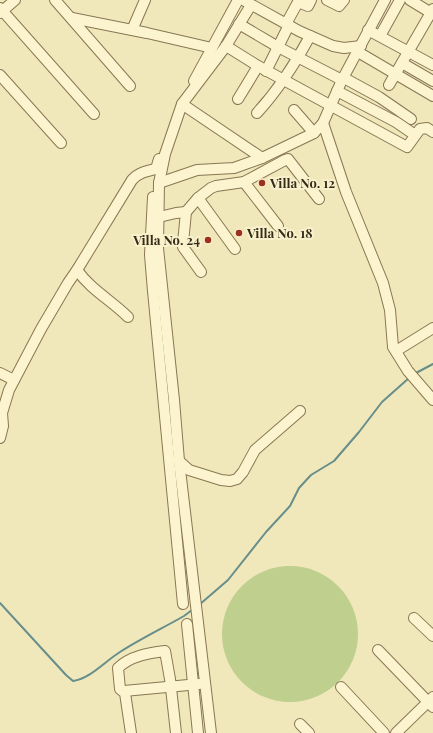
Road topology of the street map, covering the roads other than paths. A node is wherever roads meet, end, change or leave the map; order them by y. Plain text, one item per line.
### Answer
1 (15, 0) edge
2 (55, 0) edge
3 (145, 0) edge
4 (312, 0) edge
5 (327, 0) edge
6 (344, 0) edge
7 (385, 0) edge
8 (400, 0) edge
9 (410, 0) edge
10 (246, 2) edge
11 (380, 9) junction
12 (1, 11) edge
13 (432, 12) edge
14 (391, 15) junction
15 (72, 18) junction
16 (239, 24) junction
17 (288, 25) junction
18 (132, 30) junction
19 (368, 30) junction
20 (310, 36) junction
21 (380, 36) junction
22 (226, 46) junction
23 (278, 47) junction
24 (212, 48) junction
25 (359, 49) junction
26 (409, 52) junction
27 (299, 57) junction
28 (402, 63) junction
29 (433, 65) edge
30 (262, 68) junction
31 (0, 74) edge
32 (396, 74) junction
33 (343, 79) junction
34 (284, 80) junction
35 (433, 81) edge
36 (389, 85) dead end
37 (130, 86) dead end
38 (337, 91) junction
39 (433, 96) edge
40 (238, 99) dead end
41 (182, 104) junction
42 (330, 104) junction
43 (294, 110) dead end
44 (94, 114) dead end
45 (257, 114) dead end
46 (411, 119) dead end
47 (323, 123) junction
48 (433, 132) edge
49 (314, 133) junction
50 (416, 135) junction
51 (61, 143) dead end
52 (262, 158) junction
53 (156, 169) junction
54 (244, 182) junction
55 (159, 183) junction
56 (198, 198) junction
57 (319, 199) dead end
58 (181, 213) junction
59 (159, 217) junction
60 (278, 226) dead end
61 (235, 249) dead end
62 (77, 270) junction
63 (200, 272) dead end
64 (128, 317) dead end
65 (433, 328) edge
66 (396, 351) junction
67 (0, 374) edge
68 (14, 380) junction
69 (4, 388) edge
70 (433, 400) edge
71 (300, 411) dead end
72 (1, 413) edge
73 (0, 438) edge
74 (179, 461) junction
75 (192, 562) junction
76 (179, 564) junction
77 (184, 604) dead end
78 (414, 618) dead end
79 (187, 624) dead end
80 (433, 636) edge
81 (378, 650) dead end
82 (206, 683) junction
83 (194, 684) junction
84 (171, 687) junction
85 (341, 687) dead end
86 (124, 691) junction
87 (431, 702) edge
88 (300, 724) dead end
89 (130, 733) edge
90 (176, 733) edge
91 (198, 733) edge
92 (211, 733) edge
93 (309, 733) edge
94 (384, 733) edge
95 (396, 733) edge

1 - 12 street
2 - 15 street
3 - 18 street
4 - 17 street
5 - 6 street
7 - 11 street
8 - 14 street
9 - 13 street
10 - 16 street
10 - 17 street
10 - 24 street
11 - 14 street
11 - 19 street
12 - 44 street
13 - 26 street
14 - 21 street
15 - 18 street
15 - 37 street
16 - 22 street
16 - 23 street
17 - 20 street
17 - 23 street
18 - 24 street
19 - 21 street
19 - 25 street
20 - 25 street
20 - 27 street
21 - 26 street
22 - 30 street
22 - 41 street
23 - 27 street
23 - 30 street
24 - 53 street
25 - 32 street
25 - 33 street
26 - 28 street
26 - 29 street
27 - 33 street
27 - 34 street
28 - 32 street
28 - 35 street
30 - 34 street
30 - 40 street
31 - 51 street
32 - 36 street
32 - 39 street
33 - 38 street
33 - 46 street
34 - 42 street
34 - 45 street
38 - 42 street
38 - 50 street
41 - 52 street
41 - 55 street
42 - 47 street
42 - 50 street
43 - 49 street
47 - 49 street
47 - 66 street
48 - 50 street
49 - 52 street
52 - 55 street
53 - 62 street
53 - 76 street
54 - 56 street
54 - 57 street
54 - 60 street
55 - 59 street
56 - 58 street
56 - 61 street
58 - 59 street
58 - 63 street
59 - 74 street
62 - 64 street
62 - 68 street
65 - 66 street
66 - 70 street
67 - 68 street
68 - 69 street
69 - 72 street
71 - 74 street
72 - 73 street
74 - 75 street
75 - 76 street
75 - 82 street
76 - 77 street
78 - 80 street
79 - 83 street
81 - 87 street
82 - 83 street
82 - 92 street
83 - 84 street
83 - 91 street
84 - 86 street
84 - 86 street
84 - 90 street
85 - 94 street
86 - 89 street
87 - 95 street
88 - 93 street

